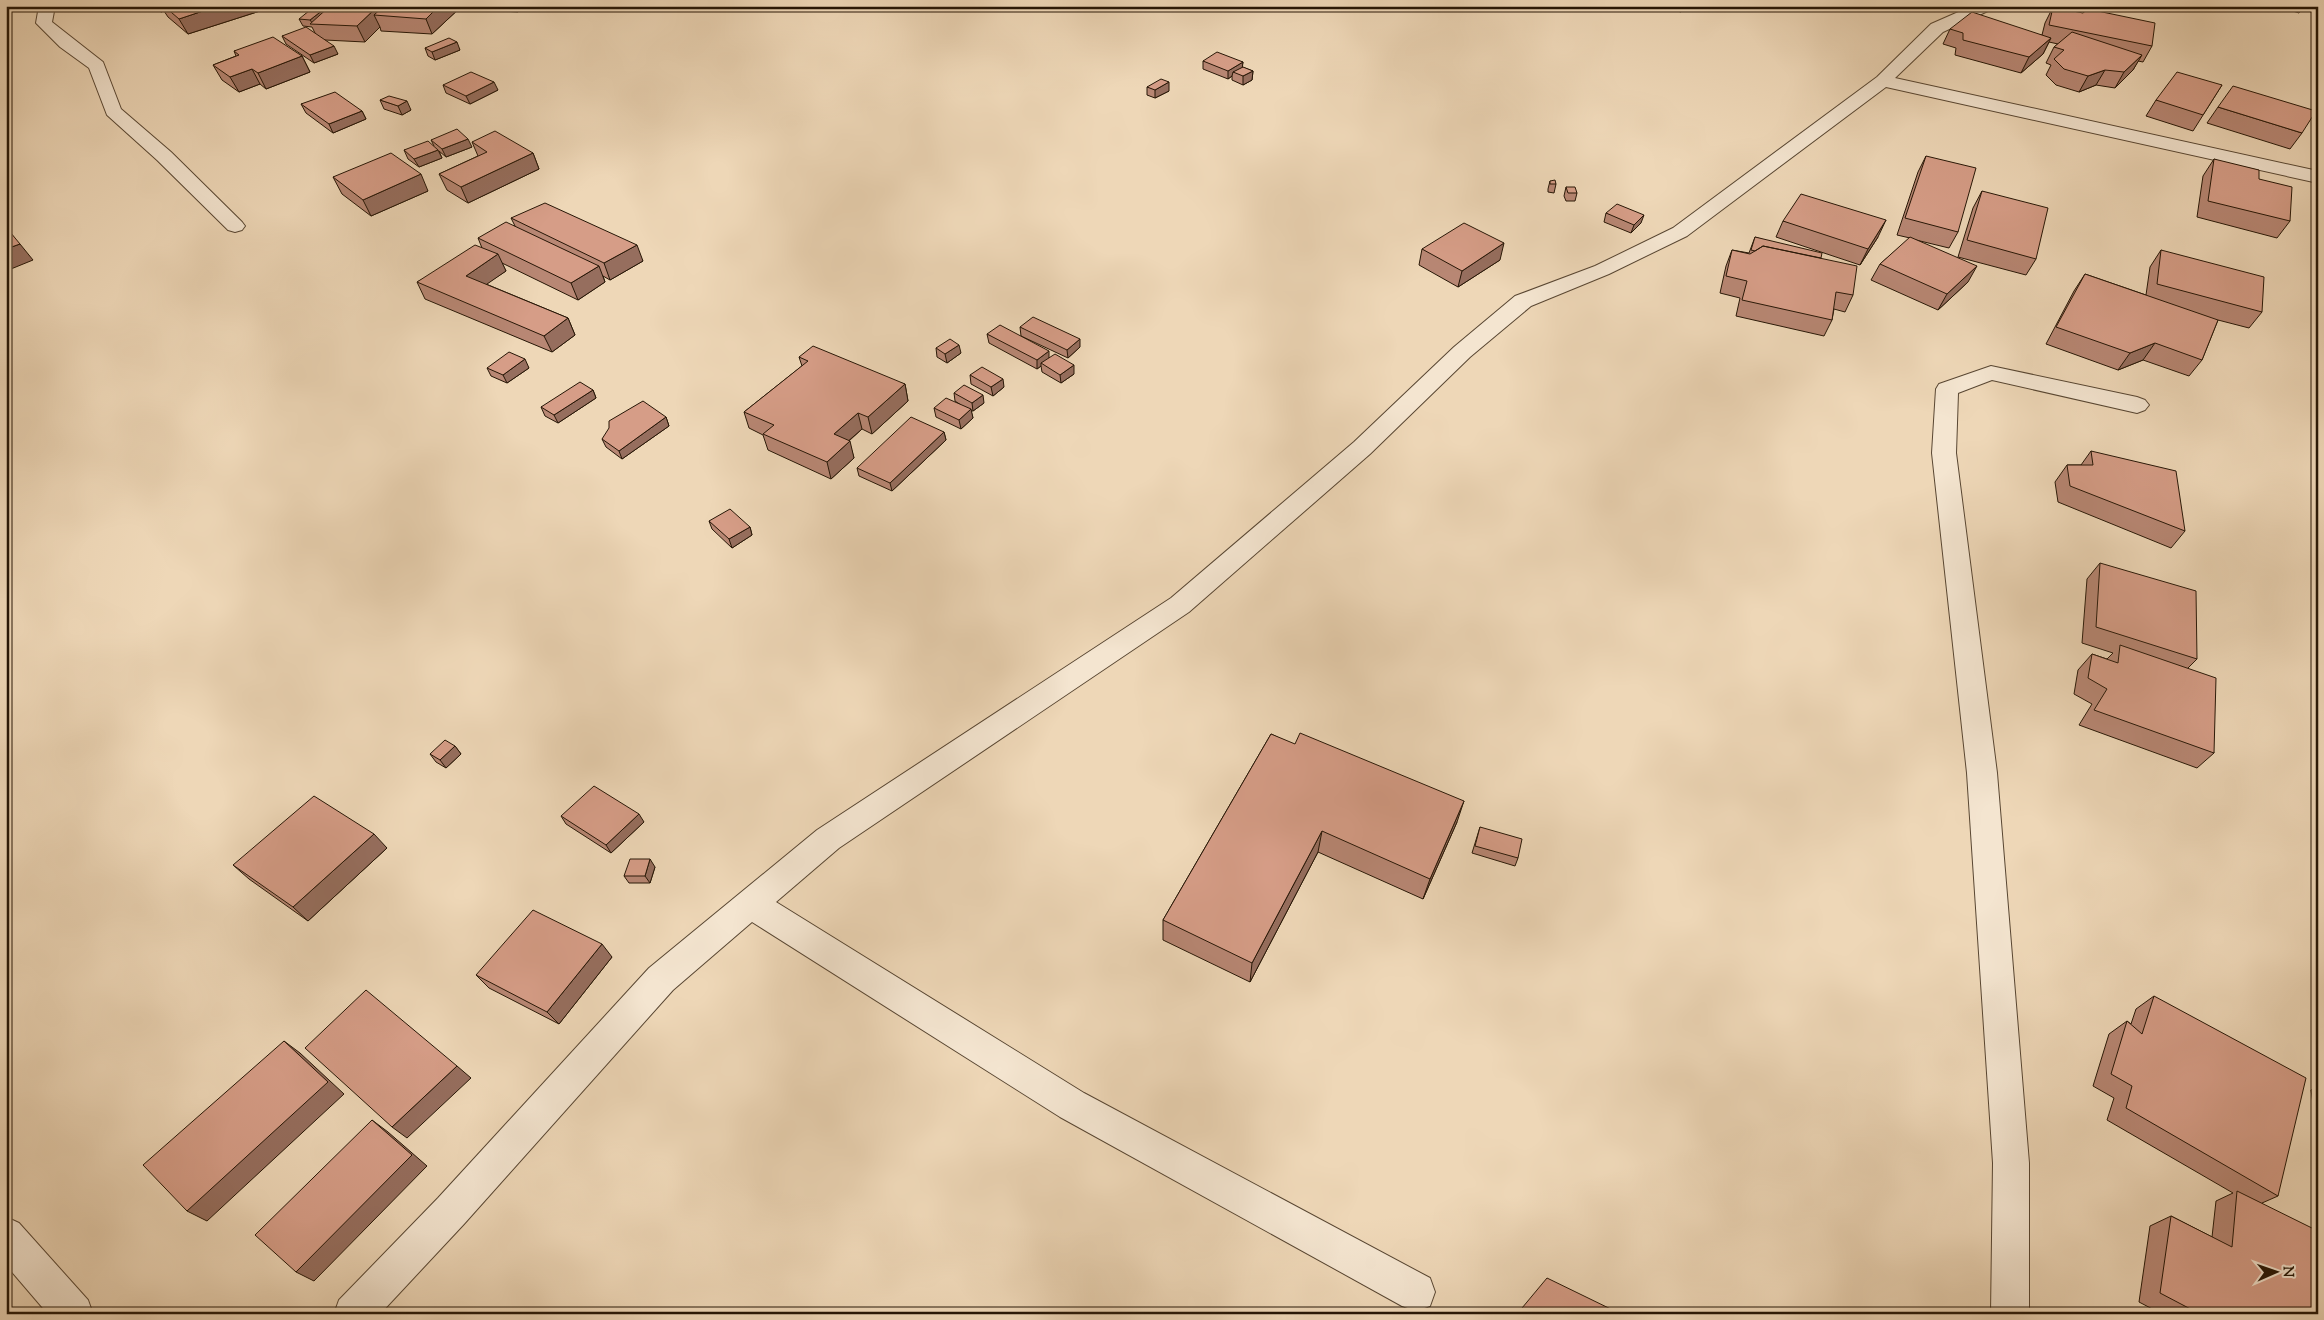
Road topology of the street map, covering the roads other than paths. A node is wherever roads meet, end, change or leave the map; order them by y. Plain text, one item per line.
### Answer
1 (47, 6) edge
2 (1986, 6) edge
3 (1883, 81) junction
4 (2318, 177) edge
5 (236, 226) dead end
6 (2137, 405) dead end
7 (751, 904) junction
8 (6, 1236) edge
9 (1416, 1292) dead end
10 (74, 1314) edge
11 (353, 1314) edge
12 (2010, 1314) edge

1 - 5 street
2 - 3 street
3 - 4 street
3 - 7 street
6 - 12 street
7 - 9 street
7 - 11 street
8 - 10 street

